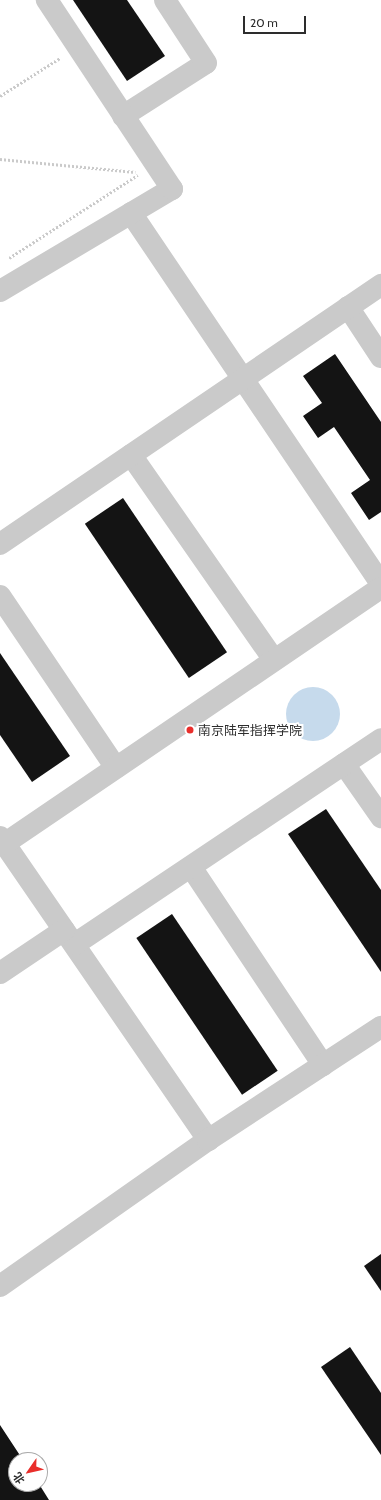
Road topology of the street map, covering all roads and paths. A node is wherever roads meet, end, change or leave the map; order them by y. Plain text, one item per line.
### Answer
1 (47, 0) edge
2 (165, 0) edge
3 (65, 54) dead end
4 (0, 96) edge
5 (123, 116) junction
6 (0, 159) edge
7 (131, 213) junction
8 (6, 260) dead end
9 (381, 285) edge
10 (0, 291) edge
11 (348, 307) junction
12 (381, 357) edge
13 (242, 378) junction
14 (131, 455) junction
15 (0, 544) edge
16 (381, 583) edge
17 (381, 588) edge
18 (0, 596) edge
19 (274, 660) junction
20 (381, 739) edge
21 (344, 764) junction
22 (116, 768) junction
23 (381, 817) edge
24 (5, 853) edge
25 (191, 867) junction
26 (70, 937) junction
27 (0, 973) edge
28 (381, 1027) edge
29 (323, 1065) junction
30 (208, 1140) junction
31 (0, 1286) edge

1 - 5 lane
2 - 5 lane
3 - 4 path
5 - 7 lane
6 - 8 path
7 - 10 lane
7 - 13 lane
9 - 11 lane
11 - 12 lane
11 - 13 lane
13 - 14 lane
13 - 16 lane
14 - 15 lane
14 - 19 lane
17 - 19 lane
18 - 22 lane
19 - 22 lane
20 - 21 lane
21 - 23 lane
21 - 25 lane
22 - 24 lane
24 - 26 lane
25 - 26 lane
25 - 29 lane
26 - 27 lane
26 - 30 lane
28 - 29 lane
29 - 30 lane
30 - 31 lane

